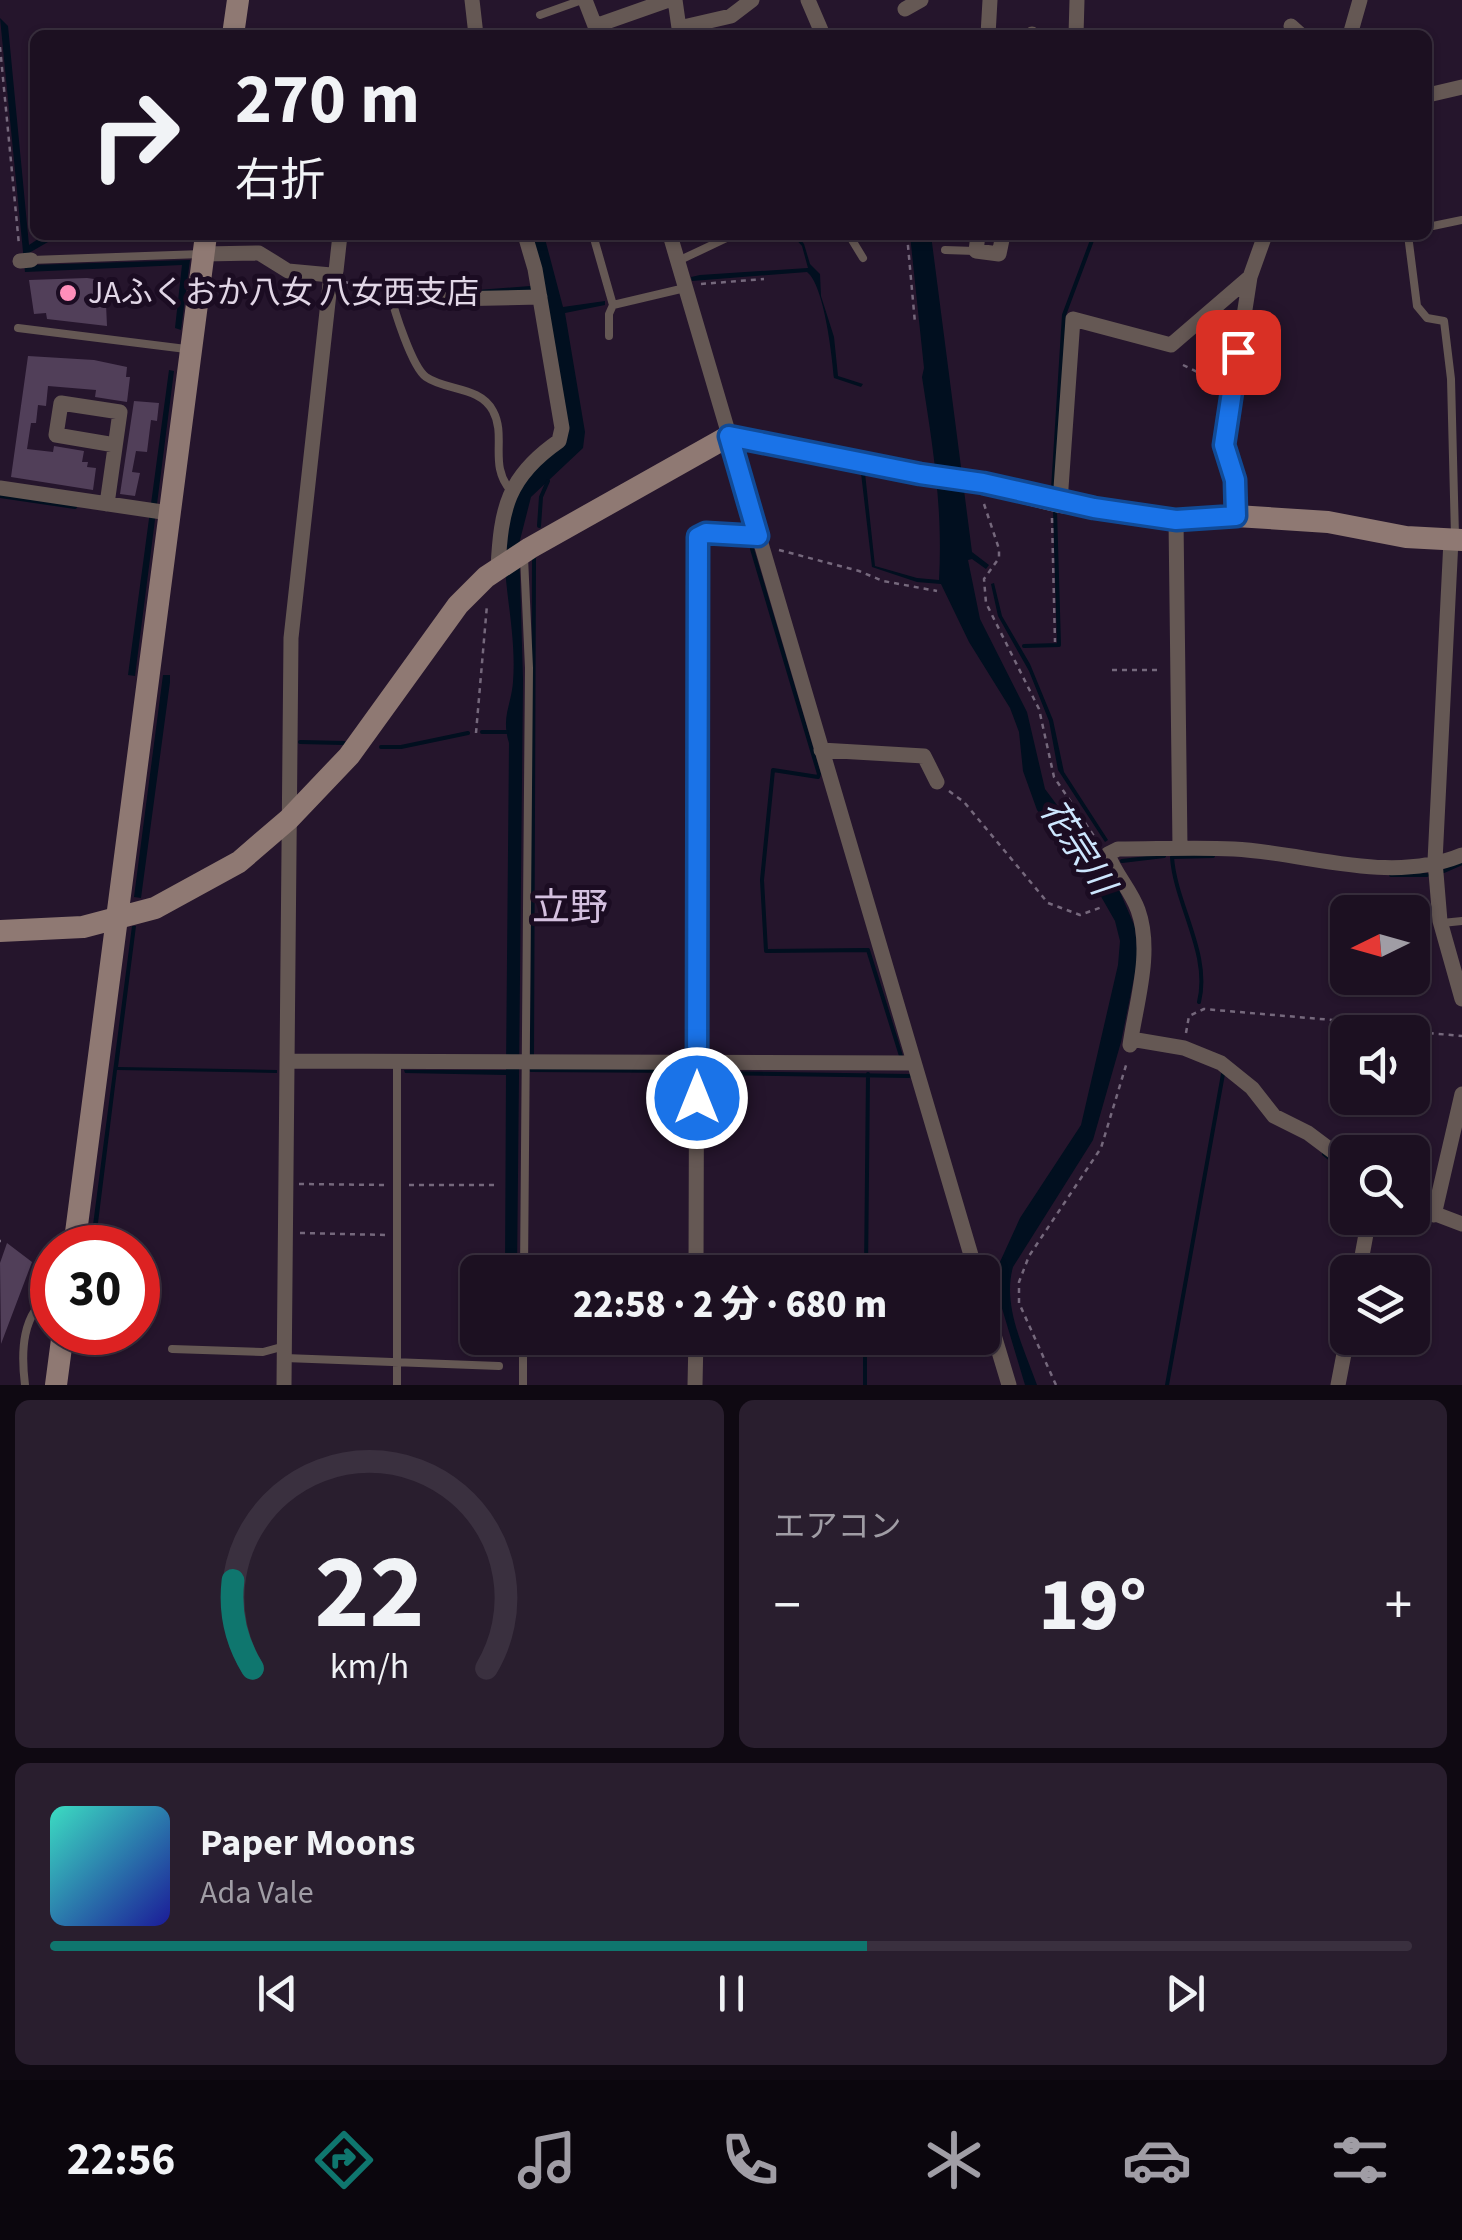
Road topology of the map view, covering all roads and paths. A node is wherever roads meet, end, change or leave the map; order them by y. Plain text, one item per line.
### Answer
1 (238, 0) edge
2 (472, 0) edge
3 (583, 0) edge
4 (672, 0) edge
5 (752, 0) edge
6 (808, 0) edge
7 (920, 0) edge
8 (989, 0) edge
9 (1077, 0) edge
10 (1360, 0) edge
11 (905, 8) dead end
12 (540, 15) dead end
13 (235, 30) edge
14 (475, 30) edge
15 (597, 30) edge
16 (679, 30) edge
17 (686, 30) edge
18 (821, 30) edge
19 (988, 30) edge
20 (1076, 30) edge
21 (1351, 30) edge
22 (0, 47) edge
23 (1462, 87) edge
24 (1432, 94) edge
25 (1462, 220) edge
26 (1432, 226) edge
27 (339, 240) edge
28 (526, 240) edge
29 (594, 240) edge
30 (672, 240) edge
31 (722, 240) edge
32 (851, 240) edge
33 (908, 240) edge
34 (1002, 240) edge
35 (1263, 240) edge
36 (1409, 240) edge
37 (977, 243) edge
38 (205, 244) edge
39 (945, 250) dead end
40 (863, 258) dead end
41 (26, 261) joint
42 (678, 261) junction
43 (331, 275) junction
44 (1250, 277) junction
45 (764, 279) dead end
46 (685, 288) junction
47 (390, 292) dead end
48 (540, 297) junction
49 (448, 300) dead end
50 (613, 305) junction
51 (915, 323) dead end
52 (18, 328) dead end
53 (608, 336) dead end
54 (191, 350) junction
55 (1183, 366) dead end
56 (1233, 389) junction
57 (729, 436) junction
58 (115, 445) dead end
59 (984, 484) junction
60 (0, 488) edge
61 (511, 492) junction
62 (1056, 501) junction
63 (107, 504) junction
64 (168, 513) junction
65 (1236, 516) junction
66 (1176, 520) junction
67 (1456, 540) edge
68 (760, 543) junction
69 (524, 552) junction
70 (492, 572) junction
71 (937, 591) dead end
72 (1055, 642) dead end
73 (1177, 666) junction
74 (1112, 670) dead end
75 (476, 733) dead end
76 (821, 750) junction
77 (938, 782) joint
78 (289, 819) junction
79 (1180, 848) junction
80 (1462, 855) edge
81 (1109, 858) junction
82 (1435, 866) junction
83 (1102, 907) dead end
84 (116, 920) junction
85 (1462, 921) edge
86 (1440, 924) junction
87 (0, 930) edge
88 (1462, 999) edge
89 (1462, 1036) edge
90 (1130, 1042) junction
91 (1184, 1048) junction
92 (288, 1061) junction
93 (397, 1062) junction
94 (912, 1063) junction
95 (517, 1064) junction
96 (697, 1064) junction
97 (1462, 1094) edge
98 (1330, 1150) edge
99 (1430, 1213) edge
100 (1434, 1215) junction
101 (1462, 1224) edge
102 (77, 1225) edge
103 (286, 1233) junction
104 (398, 1236) junction
105 (523, 1255) edge
106 (696, 1255) edge
107 (971, 1255) edge
108 (30, 1322) edge
109 (172, 1349) dead end
110 (285, 1352) junction
111 (1000, 1353) edge
112 (60, 1355) edge
113 (523, 1355) edge
114 (696, 1355) edge
115 (1344, 1355) edge
116 (397, 1362) junction
117 (499, 1366) dead end
118 (24, 1385) edge
119 (56, 1385) edge
120 (284, 1385) edge
121 (397, 1385) edge
122 (522, 1385) edge
123 (696, 1385) edge
124 (1010, 1385) edge
125 (1056, 1385) edge
126 (1338, 1385) edge

1 - 13 street
2 - 14 street
3 - 12 lane
3 - 15 street
4 - 15 street
4 - 16 street
5 - 17 street
6 - 18 street
7 - 11 street
8 - 19 street
9 - 20 street
10 - 21 street
22 - 41 path
23 - 24 street
25 - 26 lane
27 - 43 street
28 - 48 street
29 - 50 lane
30 - 42 street
31 - 42 lane
32 - 40 lane
33 - 51 path
34 - 37 street
35 - 44 street
36 - 67 lane
37 - 39 lane
38 - 41 lane
38 - 43 street
38 - 54 street
42 - 46 street
43 - 78 street
44 - 56 street
44 - 62 street
45 - 46 path
46 - 50 lane
46 - 57 street
47 - 61 lane
48 - 49 street
48 - 61 street
50 - 53 lane
52 - 54 lane
54 - 64 street
55 - 56 path
56 - 65 street
57 - 59 street
57 - 68 street
57 - 69 street
58 - 63 street
59 - 62 street
59 - 81 path
60 - 63 street
61 - 70 street
62 - 66 street
62 - 72 path
63 - 64 street
64 - 84 street
65 - 66 street
65 - 67 street
66 - 73 street
67 - 82 street
68 - 71 path
68 - 76 street
68 - 96 street
69 - 70 street
69 - 95 lane
70 - 75 path
70 - 78 street
73 - 74 path
73 - 79 street
76 - 77 street
76 - 94 street
77 - 83 path
78 - 84 street
78 - 92 street
79 - 81 street
79 - 82 street
80 - 82 street
81 - 90 street
82 - 86 street
84 - 87 street
84 - 102 street
85 - 86 lane
86 - 88 street
89 - 91 path
90 - 91 street
90 - 125 path
91 - 98 street
92 - 93 street
92 - 103 street
93 - 95 street
93 - 104 lane
94 - 96 street
94 - 107 street
95 - 96 street
95 - 105 lane
96 - 106 street
97 - 100 street
99 - 100 street
100 - 101 street
103 - 104 path
103 - 110 street
104 - 116 lane
108 - 118 lane
109 - 110 lane
110 - 116 lane
110 - 120 street
111 - 124 street
112 - 119 street
113 - 122 lane
114 - 123 street
115 - 126 street
116 - 117 lane
116 - 121 lane

